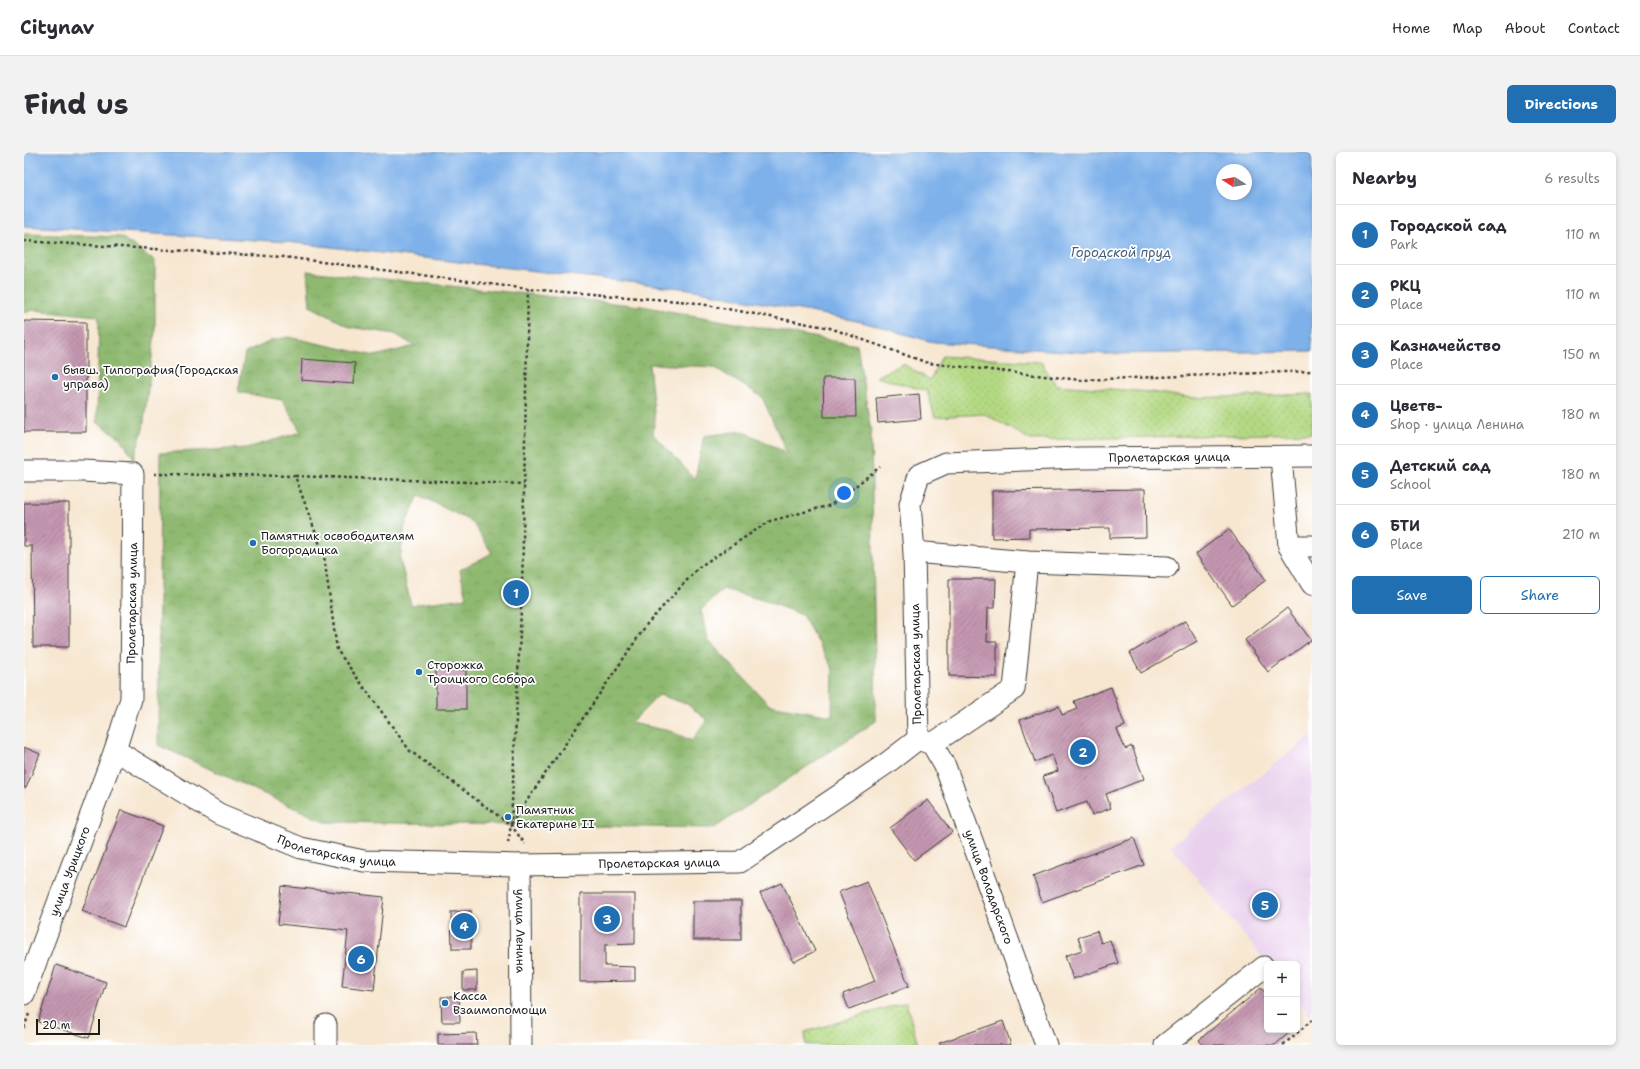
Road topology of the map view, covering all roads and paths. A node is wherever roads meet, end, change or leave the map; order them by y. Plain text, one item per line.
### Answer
1 (24, 241) edge
2 (528, 289) junction
3 (1312, 371) edge
4 (1312, 456) edge
5 (1280, 457) junction
6 (880, 467) dead end
7 (24, 471) edge
8 (133, 474) junction
9 (295, 476) junction
10 (524, 484) junction
11 (1289, 546) junction
12 (1312, 546) edge
13 (914, 552) junction
14 (1027, 562) junction
15 (1167, 567) dead end
16 (1312, 584) edge
17 (925, 741) junction
18 (115, 750) junction
19 (510, 825) junction
20 (520, 865) junction
21 (1264, 967) dead end
22 (24, 994) edge
23 (1312, 1020) edge
24 (521, 1045) edge
25 (1046, 1045) edge
26 (1165, 1045) edge
27 (1283, 1045) edge

1 - 2 path
2 - 3 path
2 - 10 path
4 - 5 street, Пролетарская улица
5 - 11 street
5 - 13 street, Пролетарская улица
6 - 19 path
7 - 8 street
8 - 9 path
8 - 18 street, Пролетарская улица
9 - 10 path
9 - 19 path
10 - 19 path
11 - 12 street
11 - 16 street
13 - 14 street
13 - 17 street, Пролетарская улица
14 - 15 street
14 - 17 street
17 - 20 street, Пролетарская улица
17 - 25 street, улица Володарского
18 - 20 street, Пролетарская улица
18 - 22 street, улица Урицкого
20 - 24 street, улица Ленина
21 - 26 street
23 - 27 path

